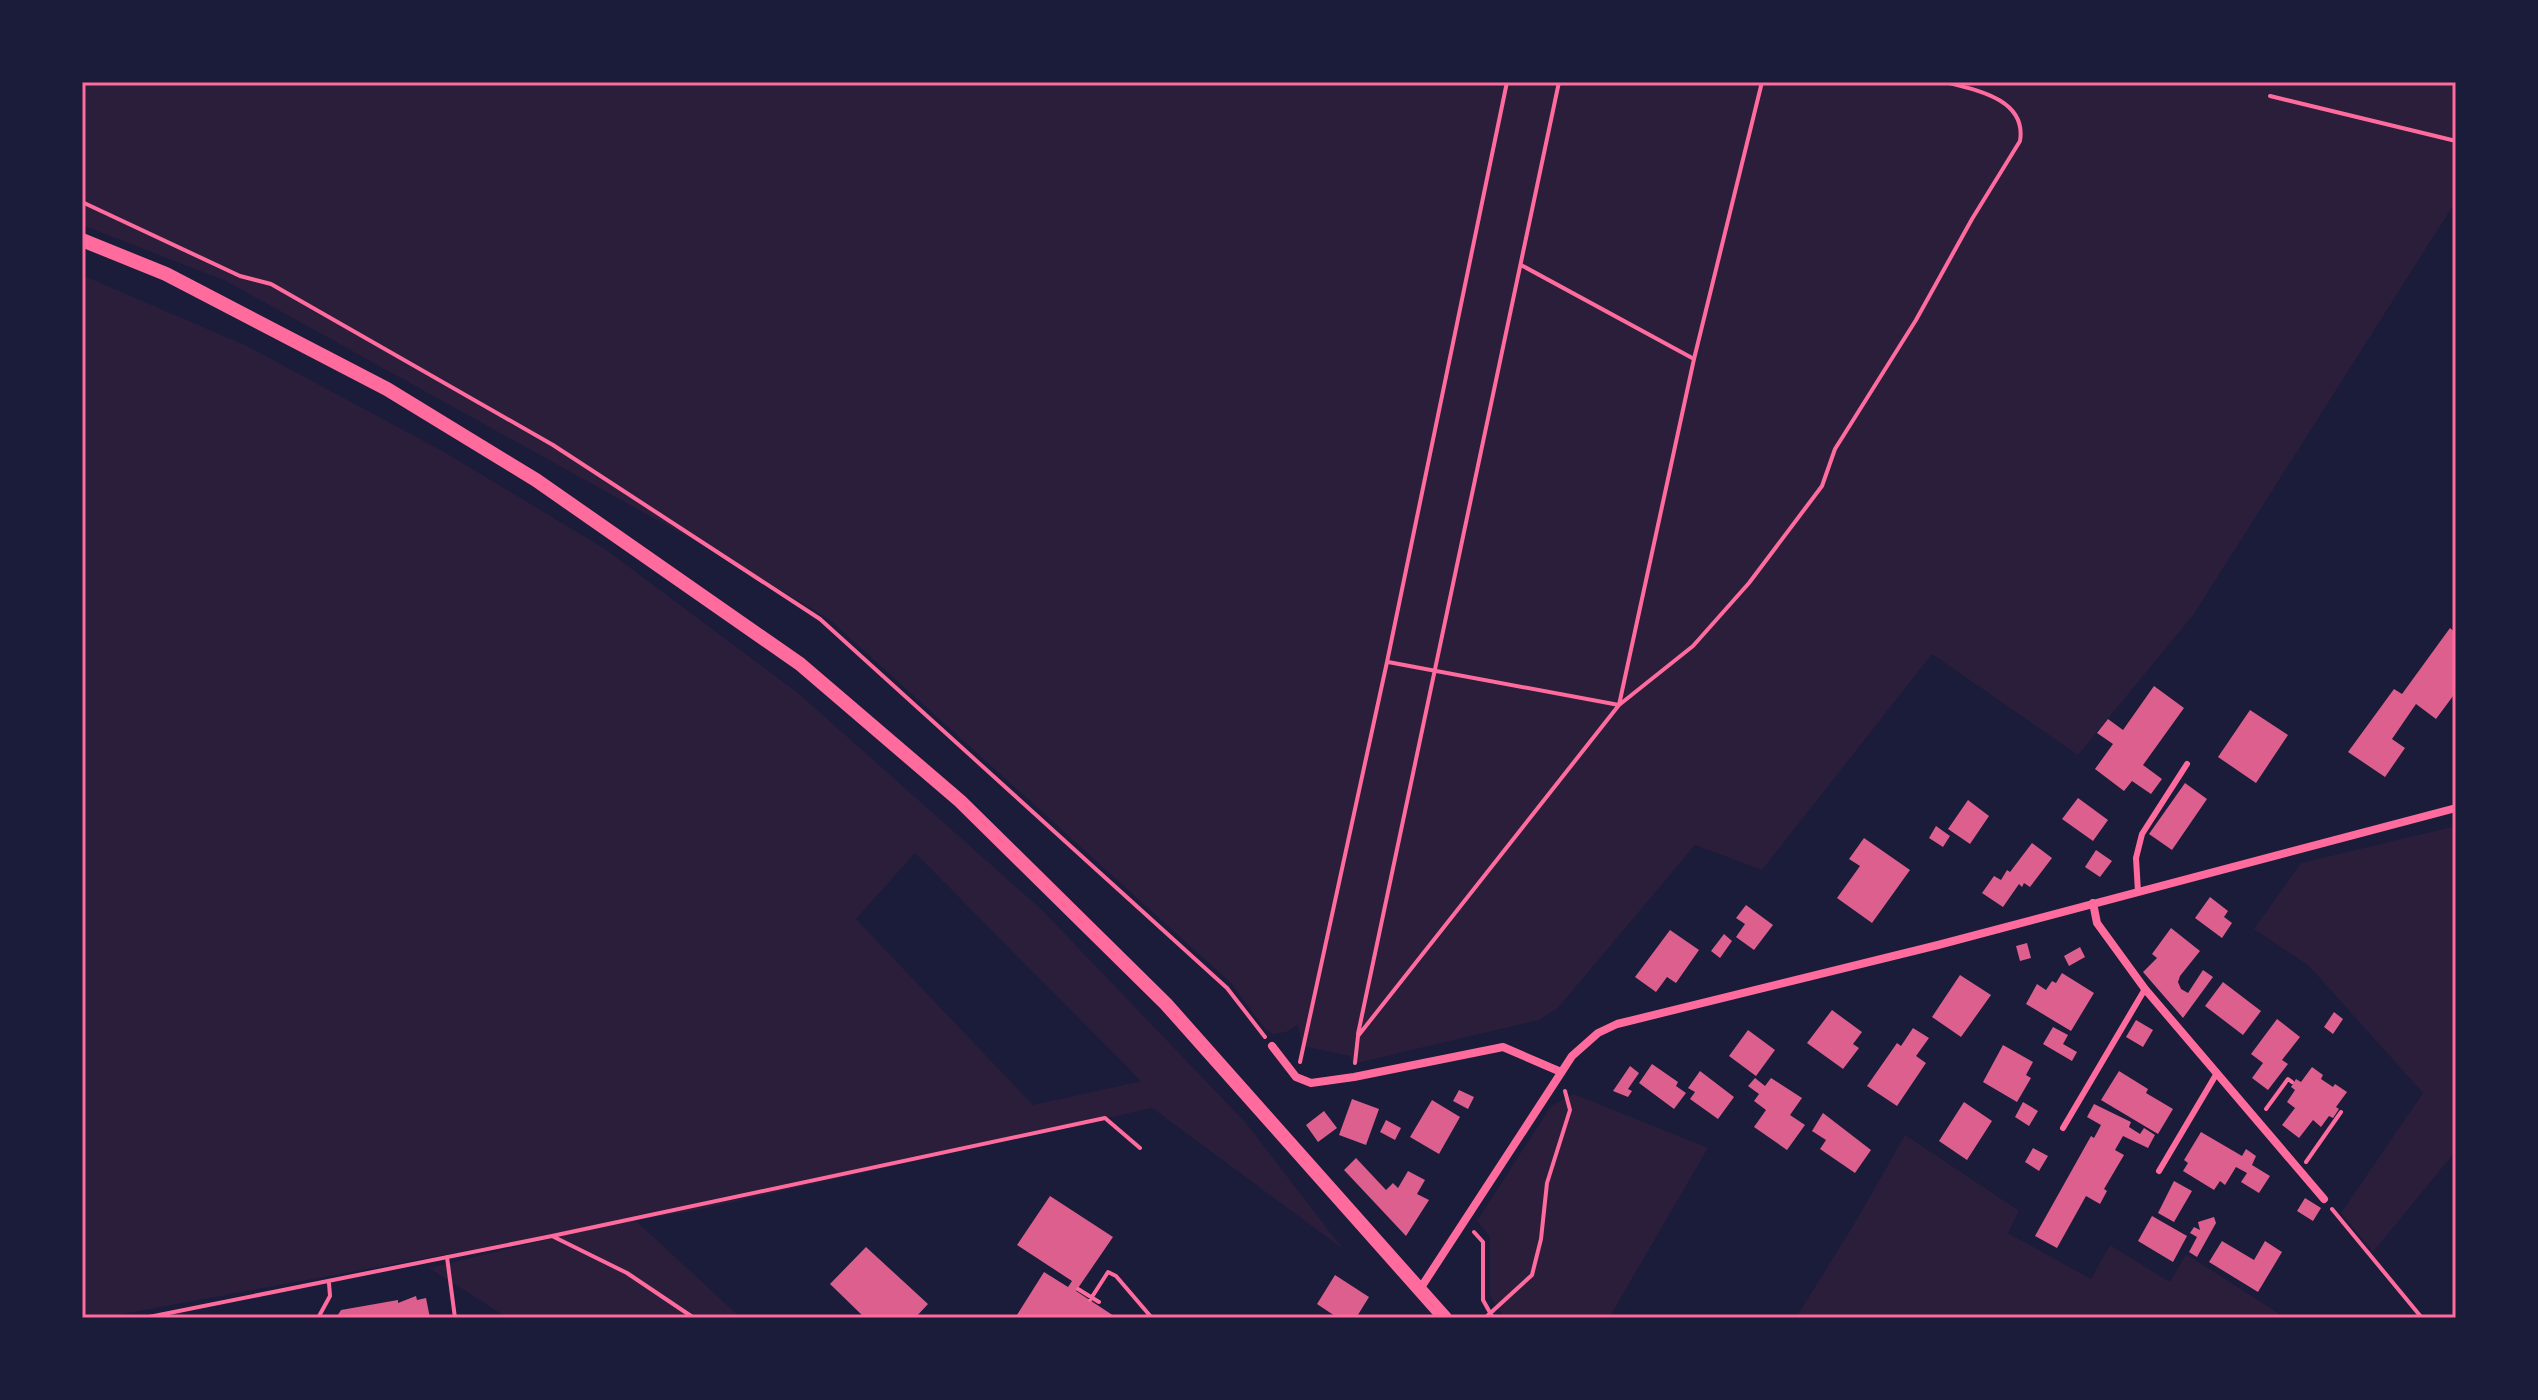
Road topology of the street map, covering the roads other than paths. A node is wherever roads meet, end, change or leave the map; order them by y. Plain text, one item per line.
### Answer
1 (82, 240) edge
2 (2187, 764) dead end
3 (2456, 808) edge
4 (2138, 892) junction
5 (2093, 903) junction
6 (2145, 989) junction
7 (1272, 1046) dead end
8 (1561, 1072) junction
9 (2217, 1073) junction
10 (2063, 1128) dead end
11 (2159, 1171) dead end
12 (2324, 1199) road end
13 (1420, 1289) junction
14 (1445, 1318) edge

1 - 13 street
2 - 4 lane
3 - 4 street
4 - 5 street
5 - 6 street
5 - 8 street
6 - 9 street
6 - 10 lane
7 - 8 street
8 - 13 street
9 - 11 lane
9 - 12 street
13 - 14 street

